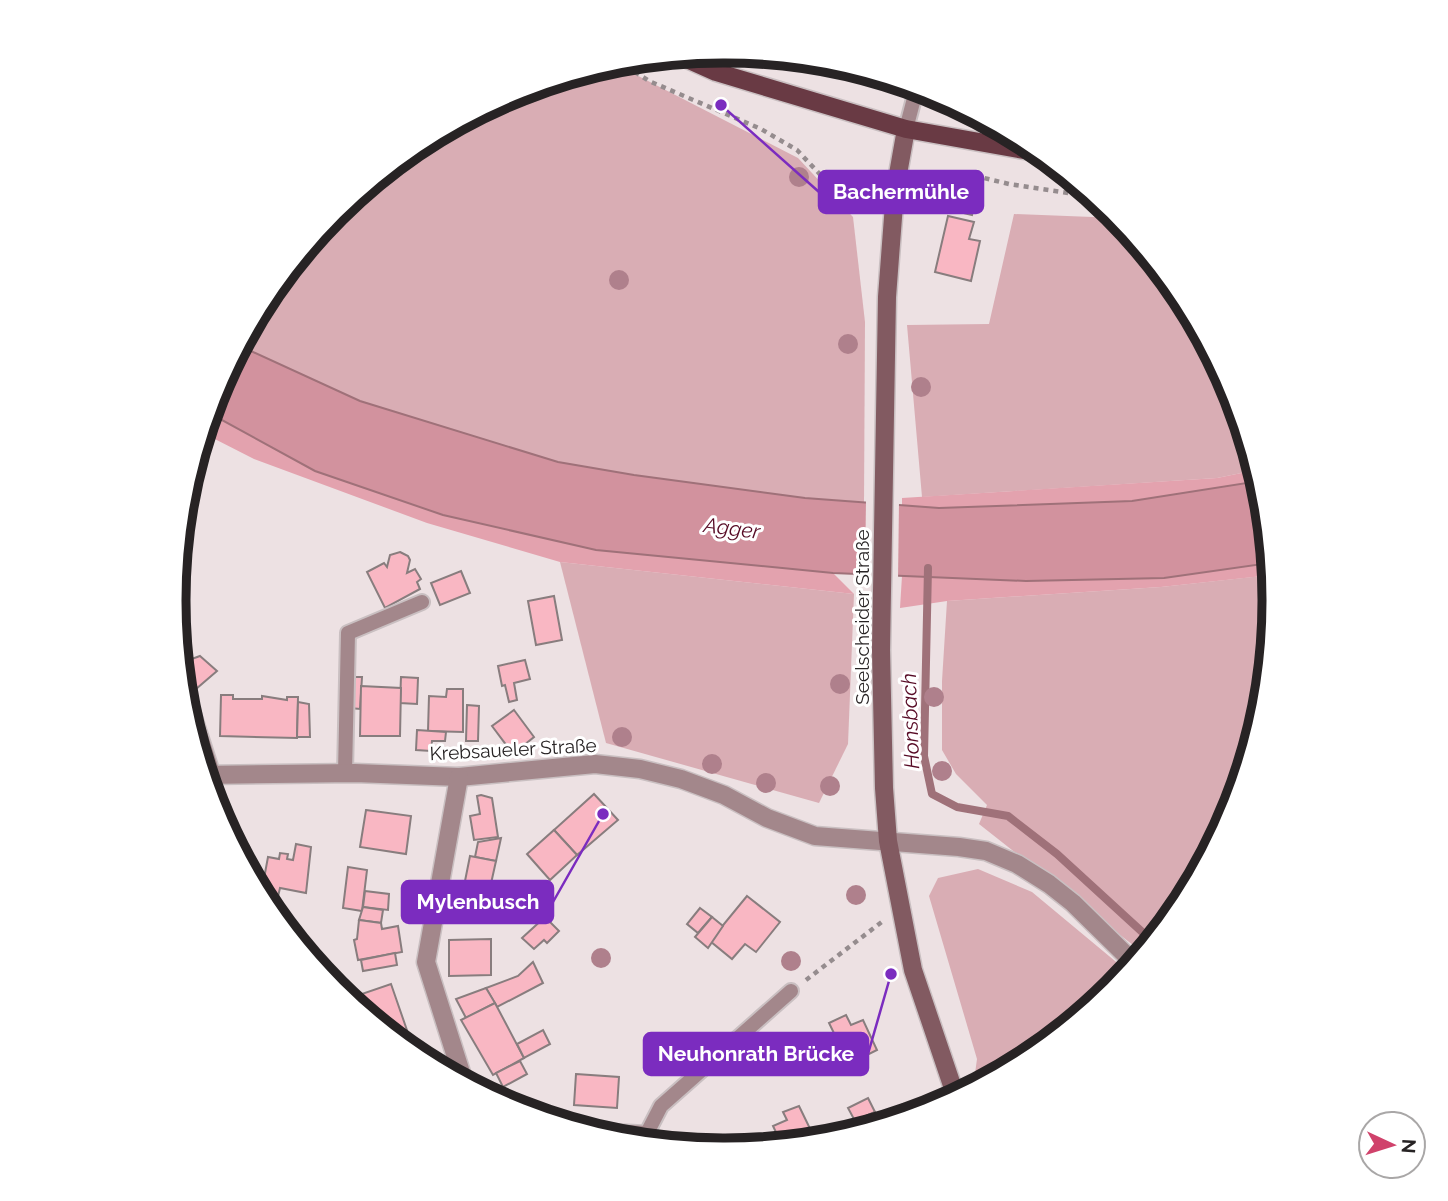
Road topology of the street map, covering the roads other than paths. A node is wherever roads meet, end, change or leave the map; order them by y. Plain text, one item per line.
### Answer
1 (698, 64) edge
2 (914, 98) edge
3 (906, 129) junction
4 (1014, 148) edge
5 (422, 602) dead end
6 (345, 773) junction
7 (216, 775) edge
8 (459, 777) junction
9 (888, 841) junction
10 (1127, 956) edge
11 (791, 991) road end
12 (460, 1069) edge
13 (953, 1087) edge
14 (651, 1133) edge

1 - 3 main road
2 - 3 lane
3 - 4 main road
3 - 9 street, Seelscheider Straße
5 - 6 lane
6 - 7 street, Krebsaueler Straße
6 - 8 street, Krebsaueler Straße
8 - 9 street, Krebsaueler Straße
8 - 12 street
9 - 10 street, Krebsaueler Straße
9 - 13 street, Seelscheider Straße
11 - 14 lane

